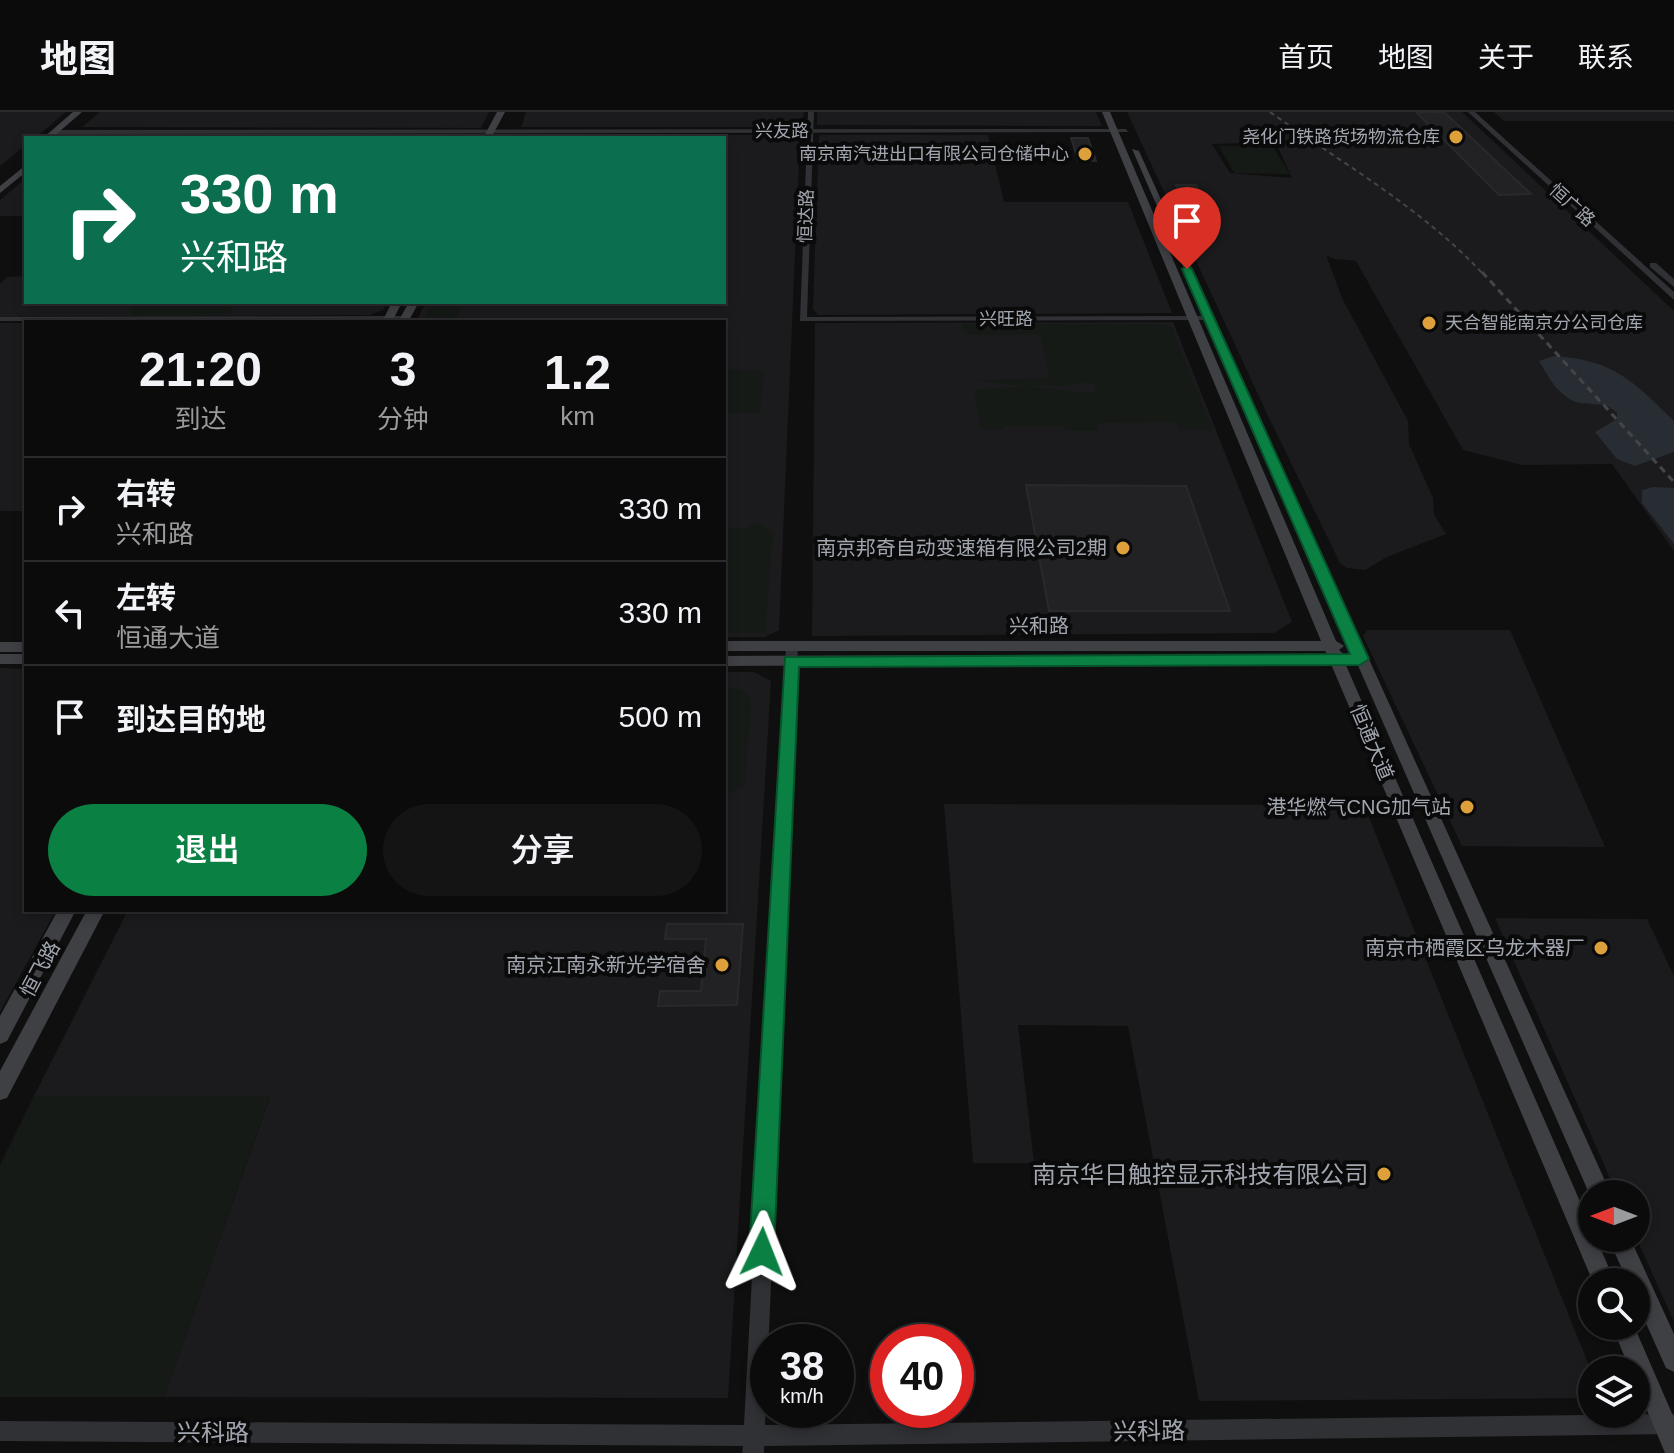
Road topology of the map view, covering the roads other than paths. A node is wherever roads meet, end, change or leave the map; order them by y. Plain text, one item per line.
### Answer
1 (78, 112) edge
2 (91, 112) edge
3 (501, 112) edge
4 (811, 112) edge
5 (1106, 112) edge
6 (1118, 112) edge
7 (1471, 112) edge
8 (1483, 112) edge
9 (508, 122) dead end
10 (810, 131) junction
11 (1120, 131) junction
12 (489, 134) edge
13 (501, 134) edge
14 (57, 135) edge
15 (24, 157) edge
16 (24, 170) edge
17 (0, 177) edge
18 (0, 190) edge
19 (1674, 284) edge
20 (1674, 297) edge
21 (1201, 318) junction
22 (0, 319) edge
23 (803, 319) joint
24 (388, 320) edge
25 (404, 320) edge
26 (726, 646) edge
27 (0, 647) edge
28 (24, 647) edge
29 (1333, 652) junction
30 (1357, 652) junction
31 (792, 654) junction
32 (0, 659) edge
33 (24, 659) edge
34 (726, 661) edge
35 (66, 912) edge
36 (95, 912) edge
37 (0, 1035) edge
38 (0, 1091) edge
39 (1594, 1180) edge
40 (1625, 1252) edge
41 (1598, 1268) edge
42 (1629, 1340) edge
43 (1674, 1360) edge
44 (0, 1431) edge
45 (1671, 1431) edge
46 (754, 1444) edge

1 - 14 main road
2 - 14 main road
3 - 12 main road
4 - 10 street, 恒达路
5 - 11 main road, 恒通大道
6 - 11 main road, 恒通大道
7 - 20 street, 恒广路
8 - 19 street, 恒广路
9 - 13 main road
10 - 11 street, 兴友路
10 - 13 street, 兴友路
10 - 23 street, 恒达路
11 - 21 main road, 恒通大道
12 - 13 street, 兴友路
12 - 14 street, 兴友路
15 - 17 main road
16 - 18 main road
21 - 23 street, 兴旺路
21 - 29 main road, 恒通大道
21 - 30 main road, 恒通大道
22 - 24 street
24 - 25 street
26 - 31 main road, 兴和路
27 - 28 main road
29 - 30 main road, 兴和路
29 - 31 main road, 兴和路
29 - 41 main road, 恒通大道
30 - 39 main road, 恒通大道
31 - 34 main road, 兴和路
31 - 46 street
32 - 33 main road
35 - 37 main road, 恒飞路
36 - 38 main road, 恒飞路
40 - 43 main road
42 - 45 main road
44 - 46 street, 兴科路
45 - 46 street, 兴科路

